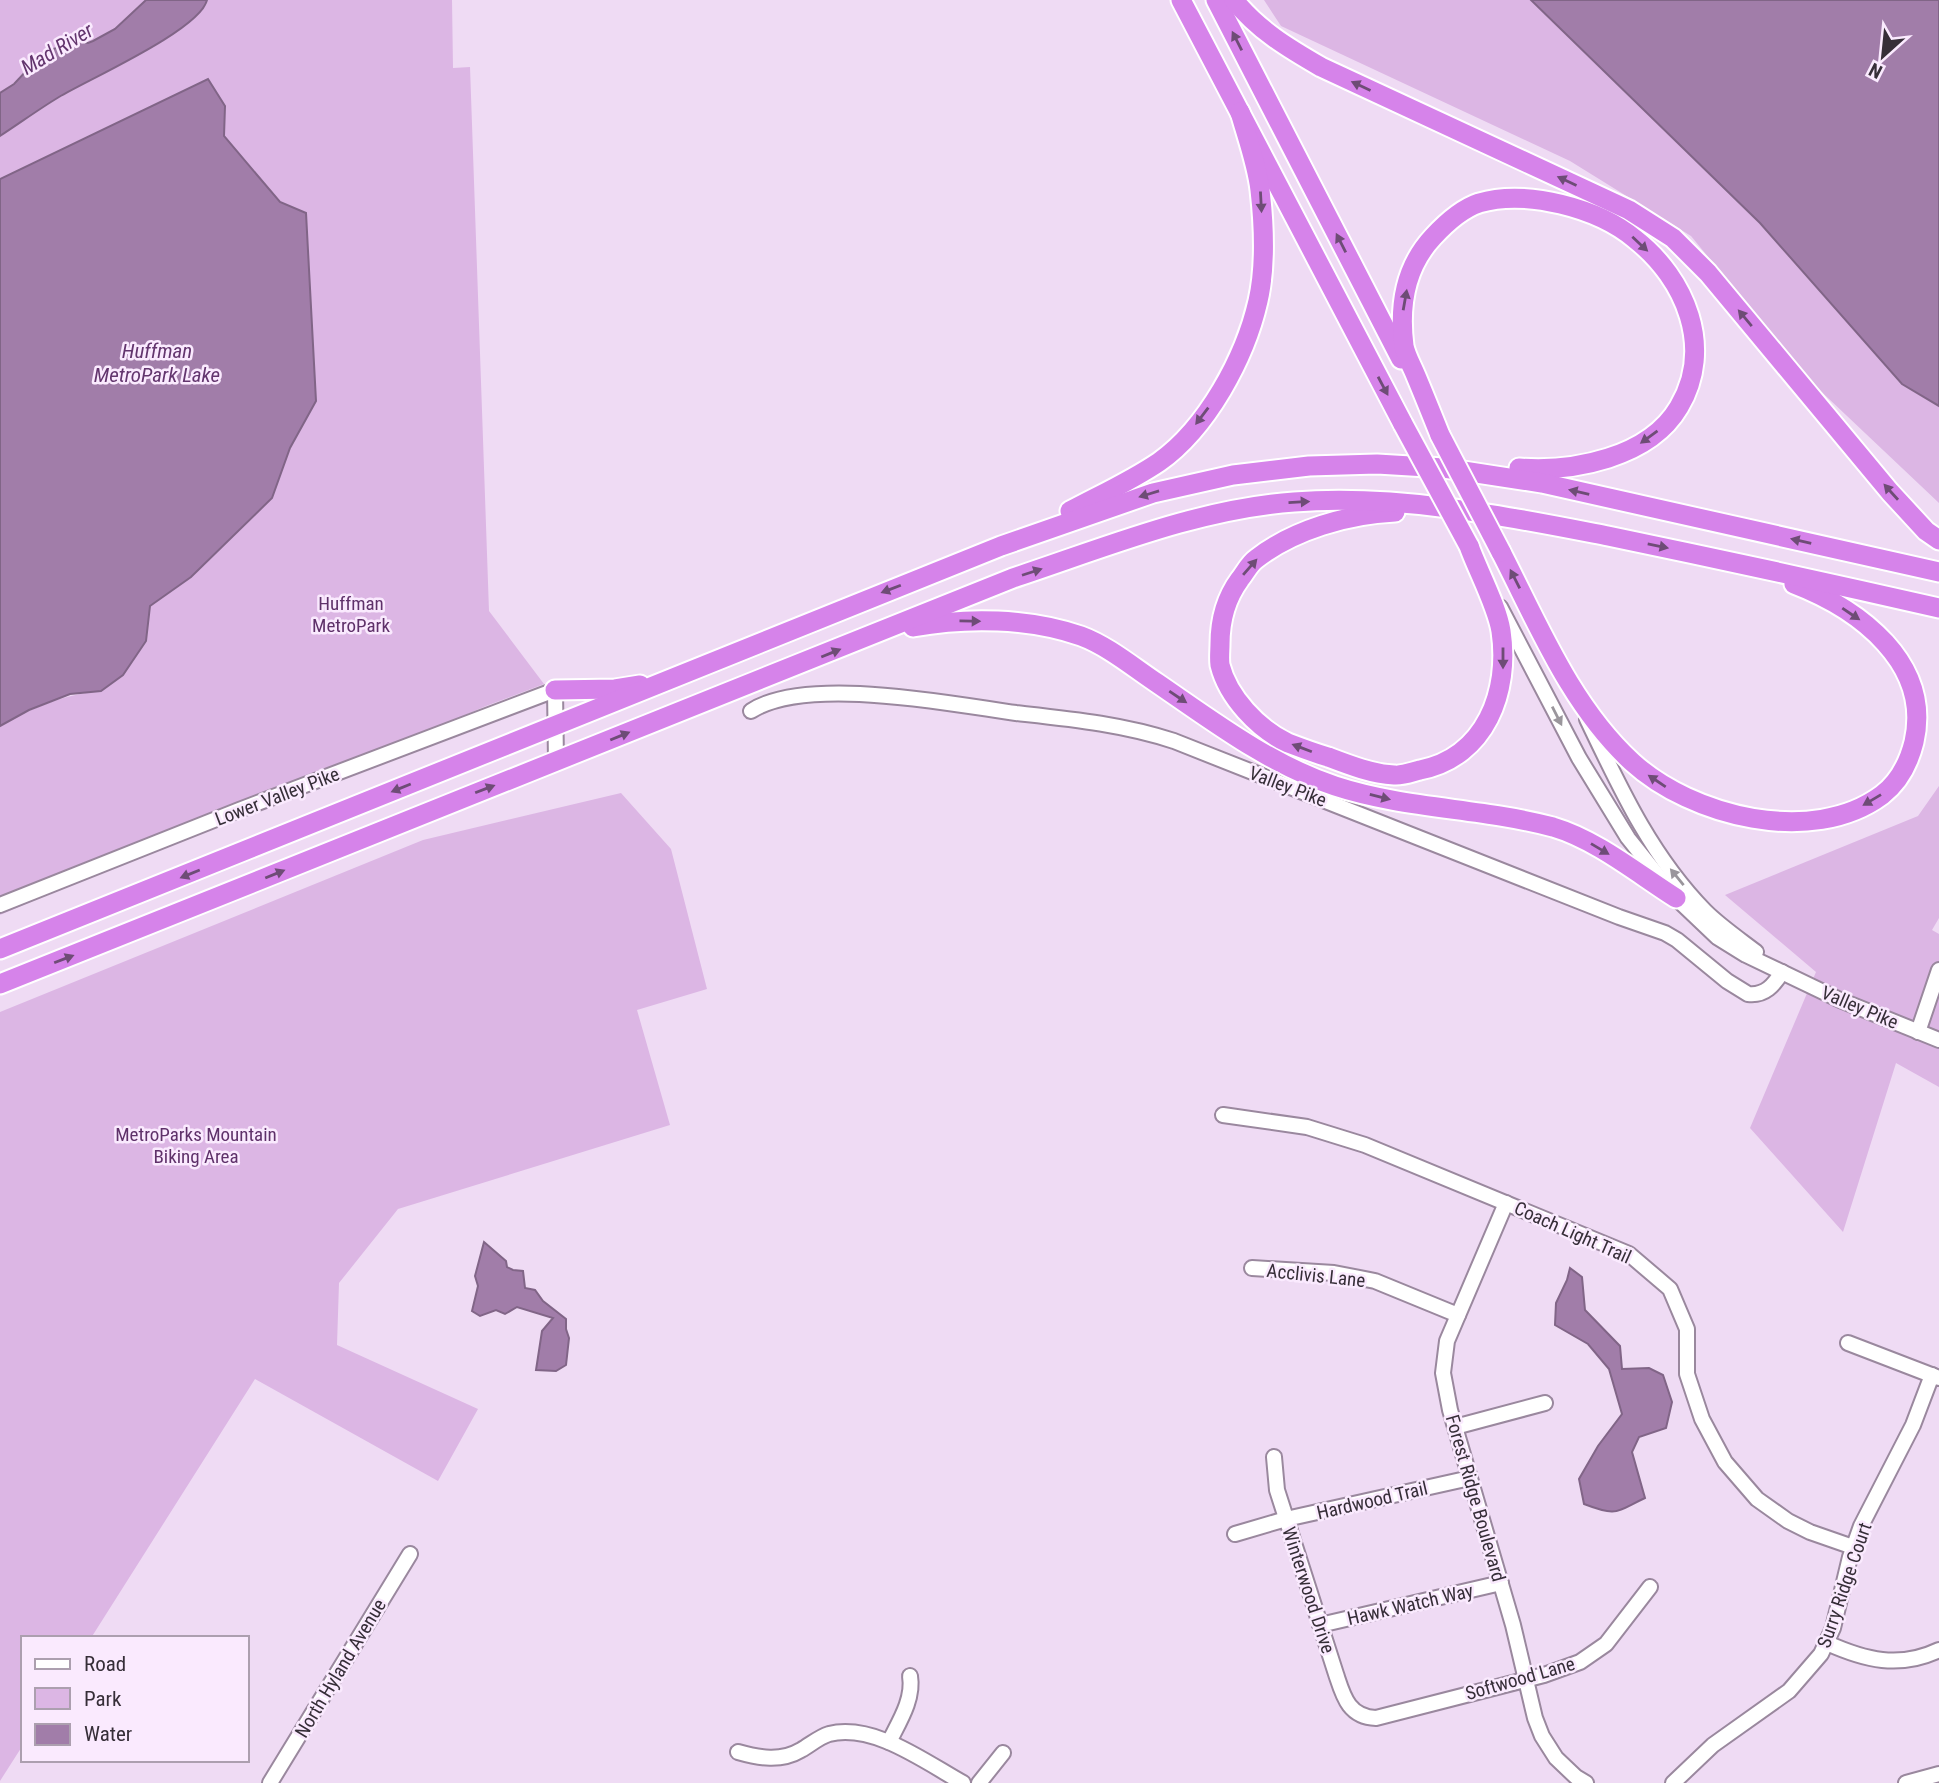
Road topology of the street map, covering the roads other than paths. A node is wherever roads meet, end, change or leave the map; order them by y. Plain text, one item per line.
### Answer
1 (1181, 0) edge
2 (1216, 0) edge
3 (1234, 0) edge
4 (1240, 112) junction
5 (1440, 435) junction
6 (1444, 468) junction
7 (1471, 512) junction
8 (1939, 540) edge
9 (1001, 546) junction
10 (1469, 547) junction
11 (1745, 564) junction
12 (1939, 572) edge
13 (1939, 608) edge
14 (878, 634) junction
15 (1569, 682) junction
16 (665, 683) junction
17 (555, 690) junction
18 (751, 711) dead end
19 (555, 726) junction
20 (556, 761) junction
21 (1676, 898) junction
22 (0, 905) edge
23 (0, 949) edge
24 (1939, 970) edge
25 (1782, 972) junction
26 (0, 984) edge
27 (1918, 1032) junction
28 (1939, 1040) edge
29 (1223, 1115) dead end
30 (1506, 1203) junction
31 (1252, 1268) dead end
32 (1458, 1315) junction
33 (1848, 1343) dead end
34 (1936, 1376) edge
35 (1545, 1402) dead end
36 (1455, 1427) junction
37 (1274, 1457) dead end
38 (1470, 1478) junction
39 (1286, 1519) junction
40 (1235, 1534) dead end
41 (1853, 1547) junction
42 (410, 1554) dead end
43 (1500, 1583) junction
44 (1650, 1587) dead end
45 (1320, 1625) junction
46 (1827, 1643) junction
47 (1939, 1650) edge
48 (910, 1676) dead end
49 (1527, 1678) junction
50 (1360, 1715) joint
51 (889, 1742) junction
52 (738, 1752) dead end
53 (1003, 1753) dead end
54 (1939, 1774) edge
55 (270, 1783) edge
56 (963, 1783) edge
57 (979, 1783) edge
58 (1586, 1783) edge
59 (1674, 1783) edge
60 (1906, 1783) edge

1 - 4 highway
5 -> 2 highway
8 -> 3 highway
4 -> 9 highway
4 -> 10 highway, bridge
5 -> 6 highway
15 -> 5 highway, bridge
6 -> 9 highway
12 -> 6 highway
10 -> 7 highway
7 -> 11 highway
14 -> 7 highway
9 -> 16 highway
10 -> 21 street, Valley Pike
11 - 13 highway
11 -> 15 highway
20 -> 14 highway
14 -> 21 highway
25 -> 15 street, Valley Pike
16 - 17 highway
16 - 19 highway
17 - 19 street
17 - 22 street, Lower Valley Pike
18 - 25 street, Valley Pike
19 - 20 street
19 -> 23 highway
26 -> 20 highway
21 - 25 street, Valley Pike
24 - 27 street
25 - 27 street, Valley Pike
27 - 28 street, Valley Pike
29 - 30 street, Coach Light Trail
30 - 32 street, Forest Ridge Boulevard
30 - 41 street, Coach Light Trail
31 - 32 street, Acclivis Lane
32 - 36 street, Forest Ridge Boulevard
33 - 34 street
34 - 41 street, Surry Ridge Court
35 - 36 street
36 - 38 street, Forest Ridge Boulevard
37 - 39 street, Winterwood Drive
38 - 39 street, Hardwood Trail
38 - 43 street, Forest Ridge Boulevard
39 - 40 street, Hardwood Trail
39 - 45 street, Winterwood Drive
41 - 46 street, Surry Ridge Court
42 - 55 street, North Hyland Avenue
43 - 45 street, Hawk Watch Way
43 - 49 street, Forest Ridge Boulevard
44 - 49 street, Softwood Lane
45 - 50 street, Winterwood Drive
46 - 47 street
46 - 59 street, Surry Ridge Court
48 - 51 street
49 - 50 street, Softwood Lane
49 - 58 street, Forest Ridge Boulevard
51 - 52 street
51 - 56 street
53 - 57 street
54 - 60 street

